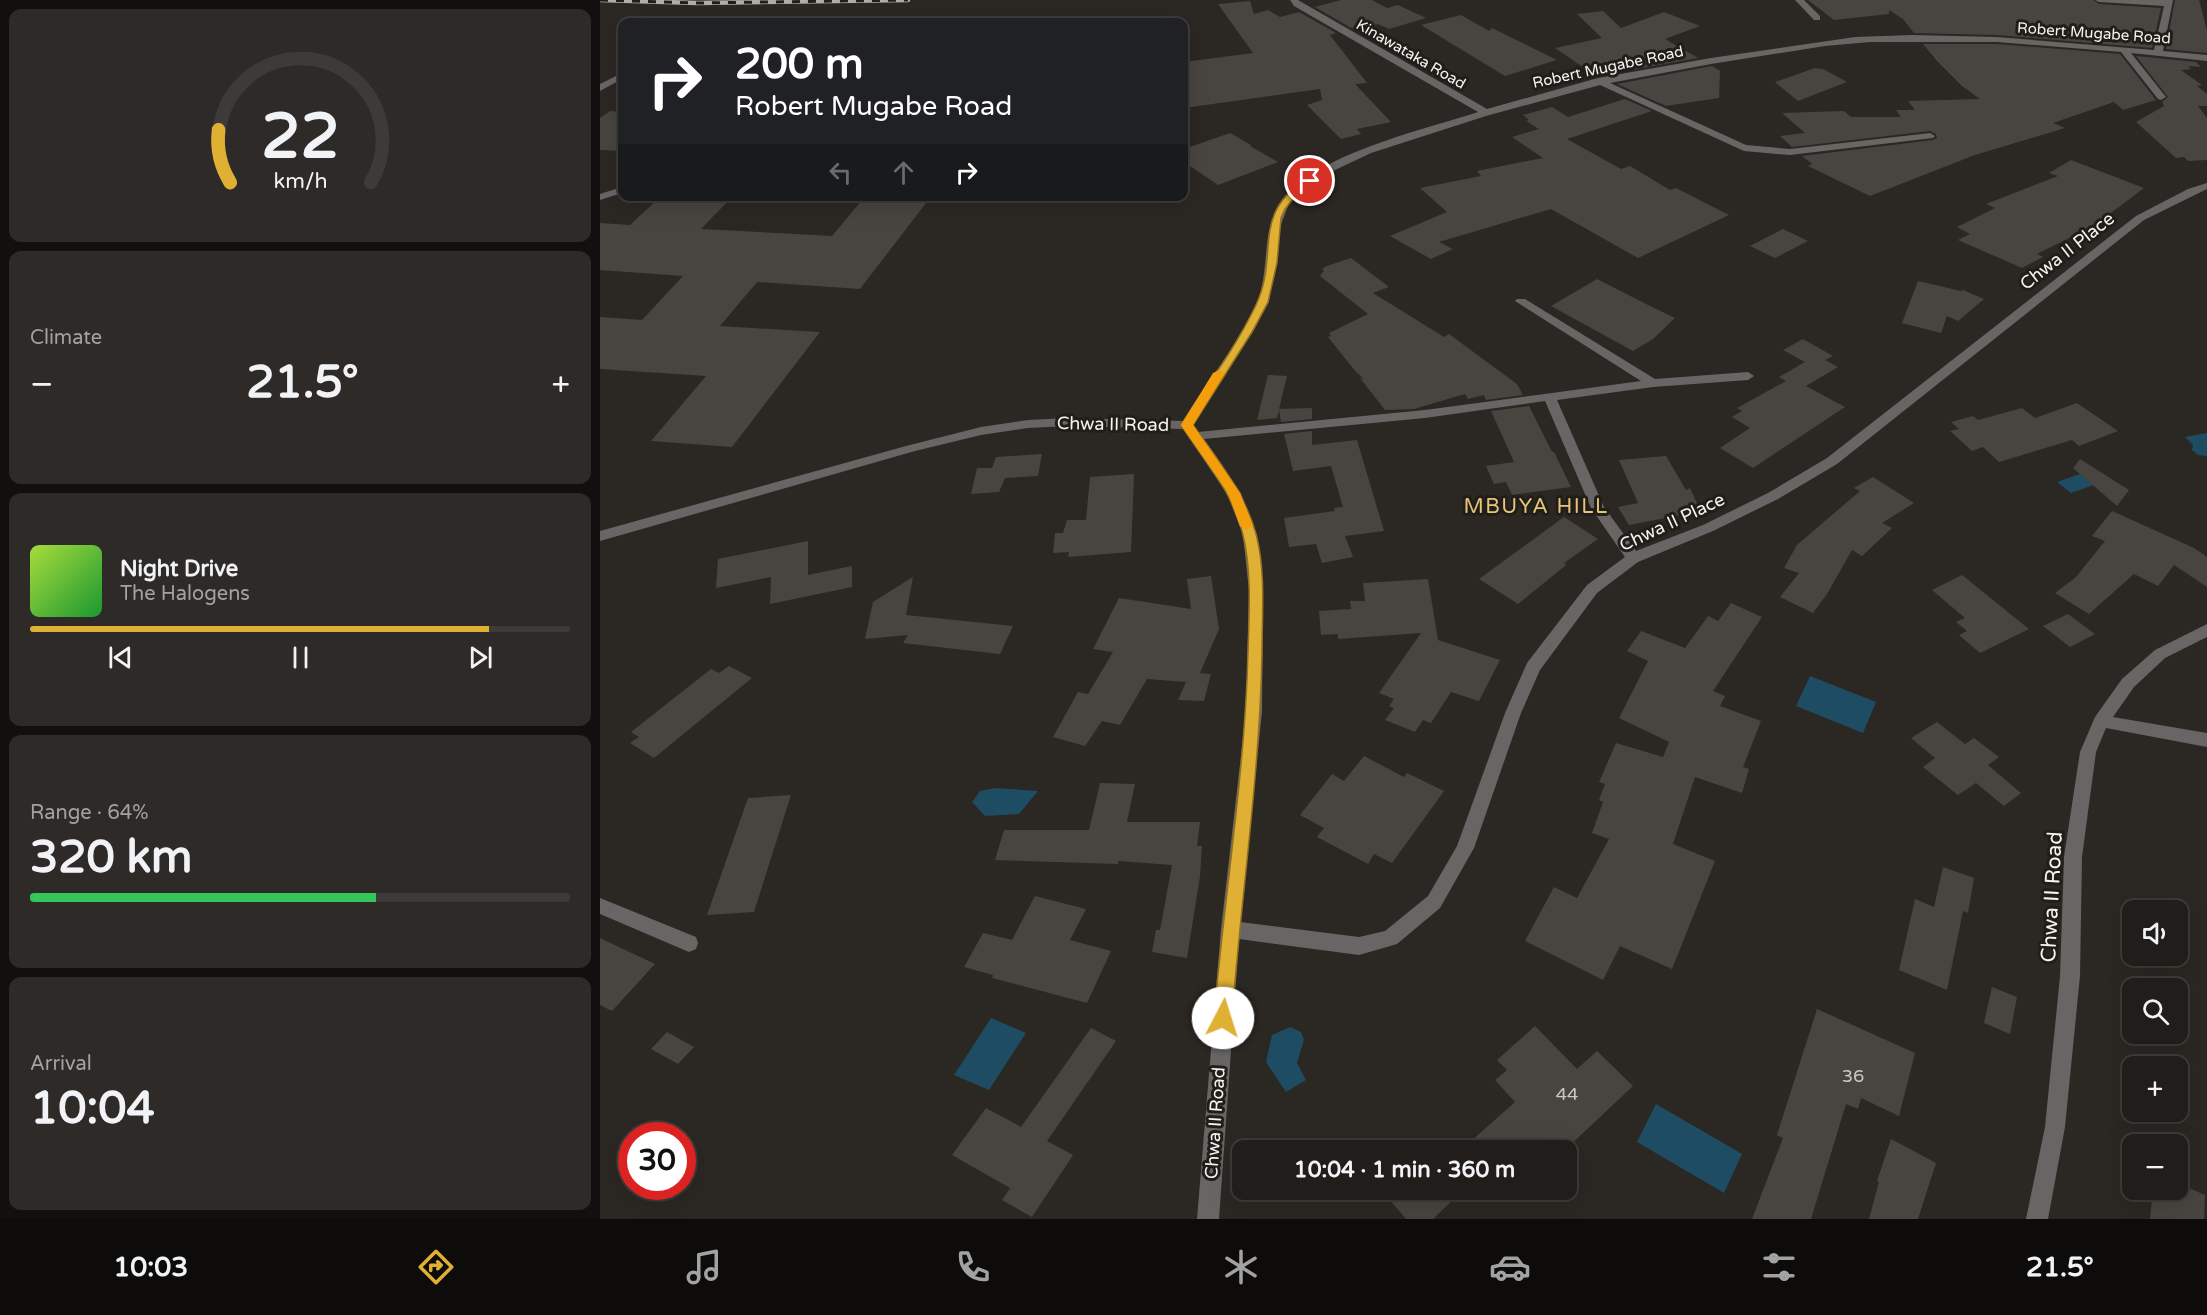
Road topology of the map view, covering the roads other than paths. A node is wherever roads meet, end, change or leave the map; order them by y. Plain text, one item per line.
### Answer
1 (1294, 0) edge
2 (1799, 0) edge
3 (2099, 0) edge
4 (2169, 2) edge
5 (1817, 18) dead end
6 (2124, 50) junction
7 (2158, 53) junction
8 (2207, 58) edge
9 (618, 78) edge
10 (1598, 81) junction
11 (600, 88) edge
12 (2161, 97) dead end
13 (1485, 112) junction
14 (1930, 136) dead end
15 (2207, 186) edge
16 (618, 191) edge
17 (600, 197) edge
18 (1521, 301) dead end
19 (1748, 376) dead end
20 (1653, 383) junction
21 (1550, 398) junction
22 (1191, 431) junction
23 (600, 536) edge
24 (1633, 558) junction
25 (2207, 630) edge
26 (2101, 721) junction
27 (2207, 740) edge
28 (600, 906) edge
29 (1230, 929) junction
30 (689, 943) dead end
31 (1208, 1219) edge
32 (2037, 1219) edge

1 - 13 street, Kinawataka Road
2 - 5 street
3 - 4 street
4 - 7 street
6 - 7 street, Robert Mugabe Road
6 - 10 street, Robert Mugabe Road
6 - 12 street
7 - 8 street, Robert Mugabe Road
9 - 11 street
10 - 13 street, Robert Mugabe Road
10 - 14 street
13 - 22 street, Robert Mugabe Road
15 - 24 street, Chwa II Place
16 - 17 street
18 - 20 street
19 - 20 street
20 - 21 street
21 - 22 street
21 - 24 street
22 - 23 street, Chwa II Road
22 - 29 street, Chwa II Road
24 - 29 street, Chwa II Place
25 - 26 street, Chwa II Road
26 - 27 street
26 - 32 street, Chwa II Road
28 - 30 street
29 - 31 street, Chwa II Road

